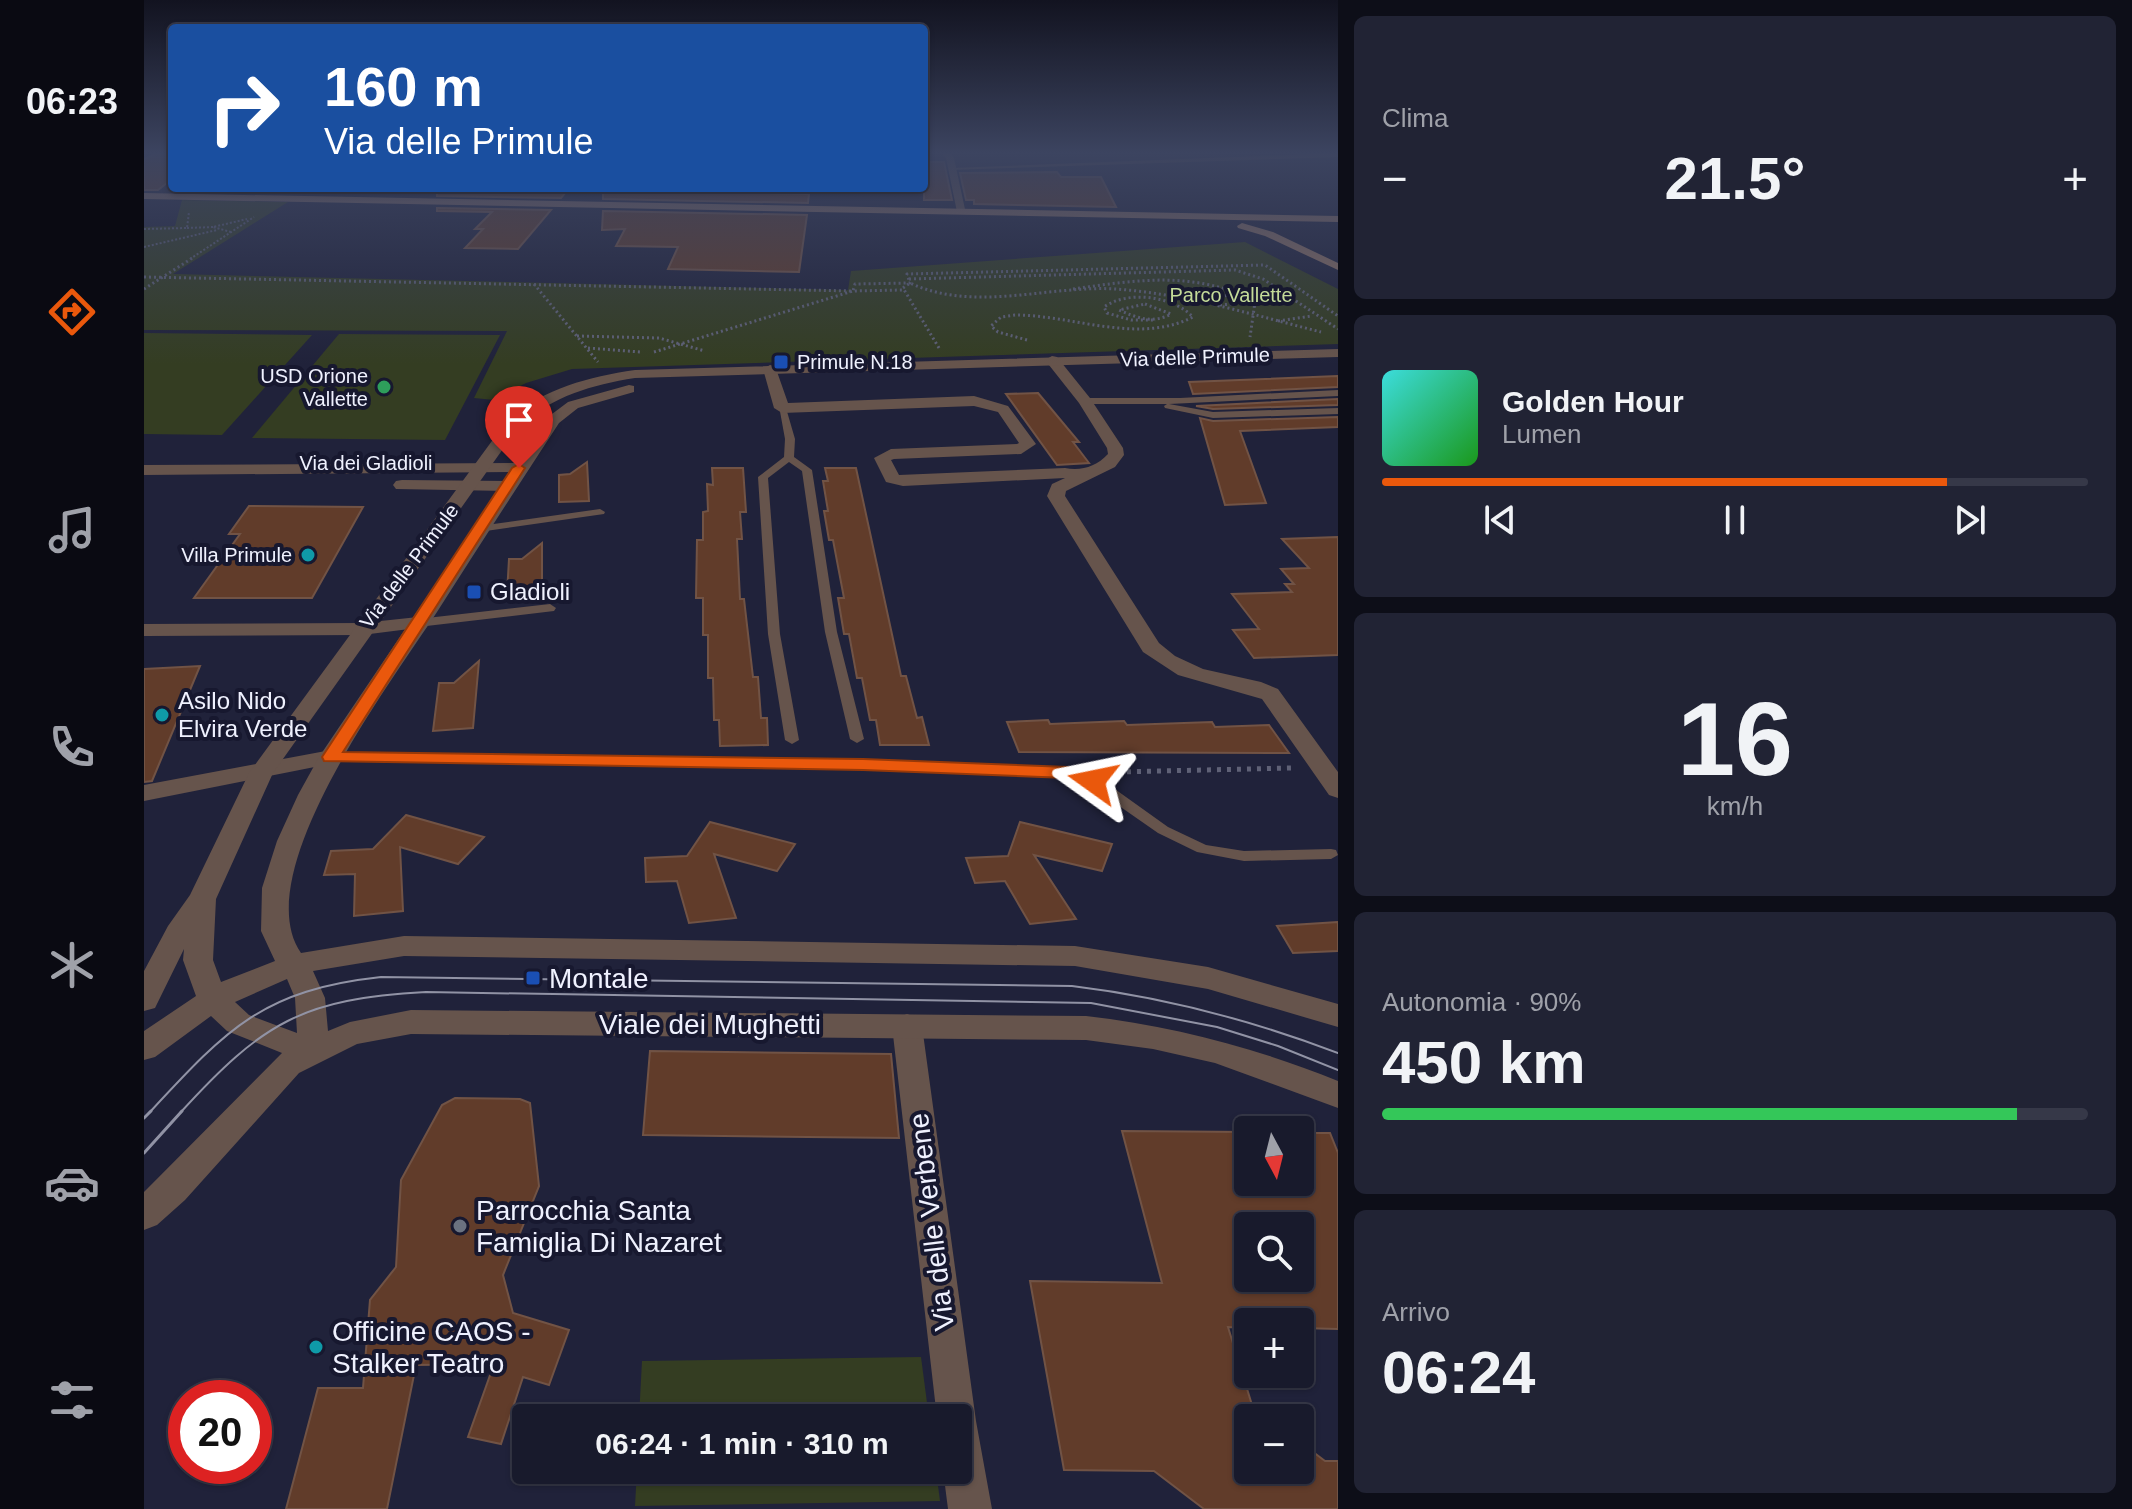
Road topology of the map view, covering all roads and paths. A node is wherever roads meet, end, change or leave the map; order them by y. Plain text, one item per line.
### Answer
1 (223, 222) edge
2 (246, 222) edge
3 (1173, 222) edge
4 (1222, 222) edge
5 (1283, 222) edge
6 (1325, 222) edge
7 (213, 227) junction
8 (187, 228) dead end
9 (217, 230) junction
10 (1224, 230) dead end
11 (232, 232) junction
12 (1262, 232) junction
13 (1236, 233) dead end
14 (1269, 245) junction
15 (144, 247) edge
16 (1322, 258) junction
17 (1338, 267) edge
18 (164, 276) junction
19 (144, 277) edge
20 (909, 281) junction
21 (1155, 281) junction
22 (1338, 281) edge
23 (1192, 282) junction
24 (1119, 283) junction
25 (534, 284) junction
26 (144, 289) edge
27 (1073, 289) junction
28 (904, 290) junction
29 (853, 291) junction
30 (1126, 291) junction
31 (1167, 294) junction
32 (1243, 294) junction
33 (1181, 297) junction
34 (1197, 300) junction
35 (1255, 302) junction
36 (1216, 305) junction
37 (1254, 315) junction
38 (1313, 315) junction
39 (1338, 316) edge
40 (1156, 320) junction
41 (1277, 321) junction
42 (1338, 329) edge
43 (1326, 333) dead end
44 (576, 336) junction
45 (1028, 340) dead end
46 (684, 343) junction
47 (1256, 345) dead end
48 (587, 348) junction
49 (942, 352) dead end
50 (649, 353) junction
51 (1338, 353) edge
52 (712, 355) dead end
53 (638, 357) dead end
54 (1338, 362) edge
55 (1056, 365) junction
56 (602, 367) dead end
57 (772, 374) junction
58 (1338, 393) edge
59 (1085, 401) junction
60 (1156, 403) junction
61 (782, 408) junction
62 (1338, 411) edge
63 (789, 458) junction
64 (144, 470) edge
65 (476, 476) junction
66 (1082, 476) junction
67 (230, 477) junction
68 (513, 477) junction
69 (144, 483) edge
70 (600, 512) dead end
71 (479, 529) junction
72 (550, 608) dead end
73 (418, 623) junction
74 (362, 629) junction
75 (144, 630) edge
76 (857, 739) dead end
77 (792, 740) dead end
78 (331, 757) junction
79 (1322, 768) junction
80 (261, 773) junction
81 (1068, 773) junction
82 (1338, 790) edge
83 (144, 793) edge
84 (1331, 854) dead end
85 (203, 898) junction
86 (292, 964) junction
87 (212, 999) junction
88 (144, 1000) edge
89 (1338, 1016) edge
90 (907, 1026) junction
91 (144, 1048) edge
92 (312, 1051) junction
93 (1338, 1095) edge
94 (144, 1214) edge
95 (955, 1404) edge
96 (966, 1484) edge
97 (970, 1509) edge

1 - 7 path
2 - 11 path
3 - 10 main road
4 - 12 main road
5 - 12 main road
6 - 16 main road
7 - 8 path
7 - 9 path
9 - 11 path
9 - 15 path
11 - 18 path
12 - 14 main road
12 - 16 main road
13 - 14 main road
14 - 22 main road
16 - 17 main road
18 - 19 path
18 - 25 path
18 - 26 path
20 - 27 path
20 - 28 path
20 - 29 path
20 - 38 path
20 - 39 path
21 - 23 path
21 - 24 path
21 - 31 path
23 - 32 path
23 - 33 path
24 - 27 path
24 - 30 path
25 - 29 path
25 - 44 path
27 - 30 path
28 - 29 path
28 - 49 path
29 - 46 path
30 - 31 path
31 - 33 path
32 - 34 path
32 - 35 path
33 - 34 path
34 - 36 path
35 - 36 path
35 - 37 path
36 - 37 path
37 - 41 path
37 - 47 path
38 - 41 path
38 - 42 path
40 - 40 path
40 - 45 path
41 - 43 path
44 - 46 path
44 - 48 path
46 - 50 path
46 - 52 path
48 - 50 path
48 - 56 path
50 - 53 path
51 - 55 street, Via delle Primule
54 - 55 street, Via delle Primule
55 - 57 street, Via delle Primule
55 - 59 street
57 - 61 street
57 - 65 street, Via delle Primule
57 - 68 street, Via delle Primule
58 - 60 lane
59 - 60 lane, Via delle Primule
59 - 66 street
60 - 62 lane
61 - 63 lane
61 - 66 street
63 - 76 lane
63 - 77 lane
64 - 67 street, Via dei Gladioli
65 - 67 street, Via dei Gladioli
65 - 68 street, Via dei Gladioli
65 - 74 street, Via delle Primule
66 - 79 street
67 - 69 street, Via dei Gladioli
68 - 71 street, Via delle Primule
70 - 71 lane, Via delle Primule
71 - 73 street, Via delle Primule
72 - 73 lane, Via delle Primule
73 - 74 street
73 - 78 street, Via delle Primule
74 - 75 street
74 - 80 street, Via delle Primule
78 - 80 street
78 - 81 lane
78 - 86 street, Via delle Primule
79 - 81 path
79 - 82 street
80 - 83 street
80 - 85 street, Via delle Primule
81 - 84 lane
85 - 87 street, Via delle Primule
85 - 88 street, Via delle Primule
86 - 87 street
86 - 89 street
86 - 92 street, Via delle Primule
87 - 91 street
87 - 92 street
90 - 92 street, Viale dei Mughetti
90 - 93 street, Viale dei Mughetti
90 - 95 street, Via delle Verbene
92 - 94 street, Viale dei Mughetti
96 - 97 street

